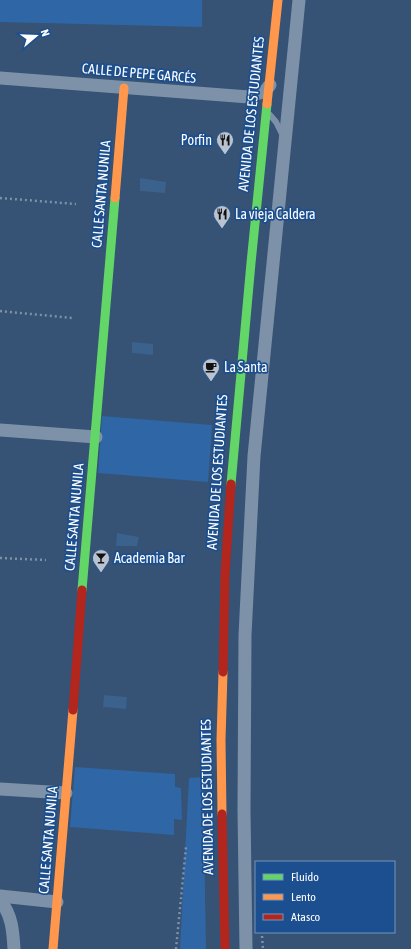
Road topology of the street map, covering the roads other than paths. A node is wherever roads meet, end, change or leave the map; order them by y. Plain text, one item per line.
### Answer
1 (278, 0) edge
2 (299, 0) edge
3 (0, 78) edge
4 (270, 85) junction
5 (124, 88) junction
6 (255, 101) junction
7 (267, 112) junction
8 (285, 141) junction
9 (0, 430) edge
10 (96, 437) junction
11 (0, 789) edge
12 (66, 794) junction
13 (0, 896) edge
14 (0, 900) edge
15 (57, 902) junction
16 (14, 949) edge
17 (53, 949) edge
18 (225, 949) edge
19 (246, 949) edge

1 - 4 street, AVENIDA DE LOS ESTUDIANTES
2 - 8 street
3 - 5 street, CALLE DE PEPE GARCÉS
4 - 6 street, CALLE DE PEPE GARCÉS
4 - 7 street, AVENIDA DE LOS ESTUDIANTES
5 - 6 street, CALLE DE PEPE GARCÉS
5 - 10 street, CALLE SANTA NUNILA
6 - 7 lane
7 - 8 lane
7 - 18 street, AVENIDA DE LOS ESTUDIANTES
8 - 19 street
9 - 10 street
10 - 12 street, CALLE SANTA NUNILA
11 - 12 street
12 - 15 street, CALLE SANTA NUNILA
13 - 15 street
14 - 16 street
15 - 17 street, CALLE SANTA NUNILA

